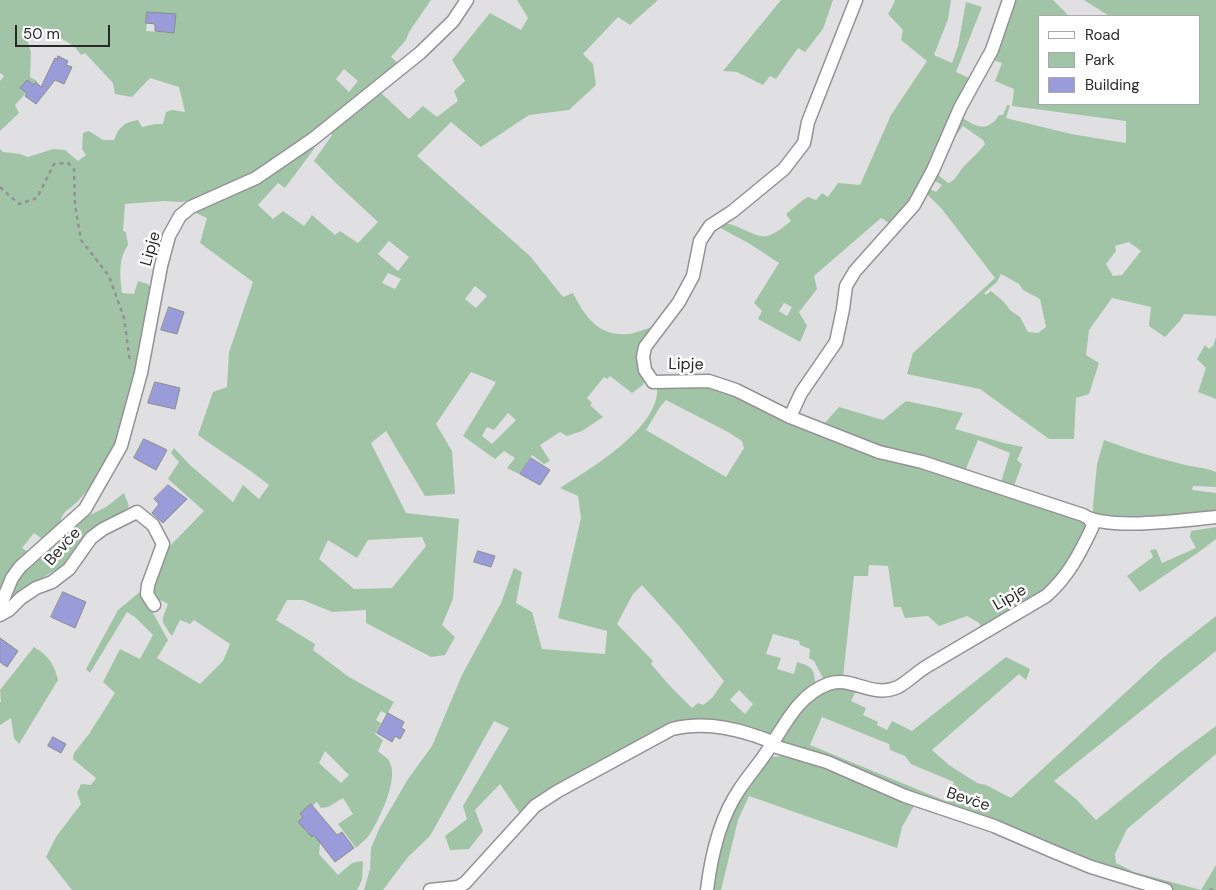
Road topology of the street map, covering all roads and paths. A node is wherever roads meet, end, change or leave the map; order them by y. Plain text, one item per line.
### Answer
1 (467, 0) edge
2 (856, 0) edge
3 (1009, 0) edge
4 (0, 188) edge
5 (130, 364) dead end
6 (790, 417) junction
7 (1216, 517) edge
8 (1090, 520) junction
9 (154, 605) dead end
10 (0, 607) edge
11 (0, 614) edge
12 (771, 746) junction
13 (1160, 888) edge
14 (1216, 889) edge
15 (430, 890) edge
16 (707, 890) edge
17 (1209, 890) edge

1 - 10 street, Lipje
2 - 6 street, Lipje
3 - 6 street
4 - 5 path
6 - 8 street, Lipje
7 - 8 street, Lipje
8 - 12 street, Lipje
9 - 11 street, Bevče
12 - 13 street, Bevče
12 - 15 street, Bevče
12 - 16 street, Lipje
14 - 17 path

